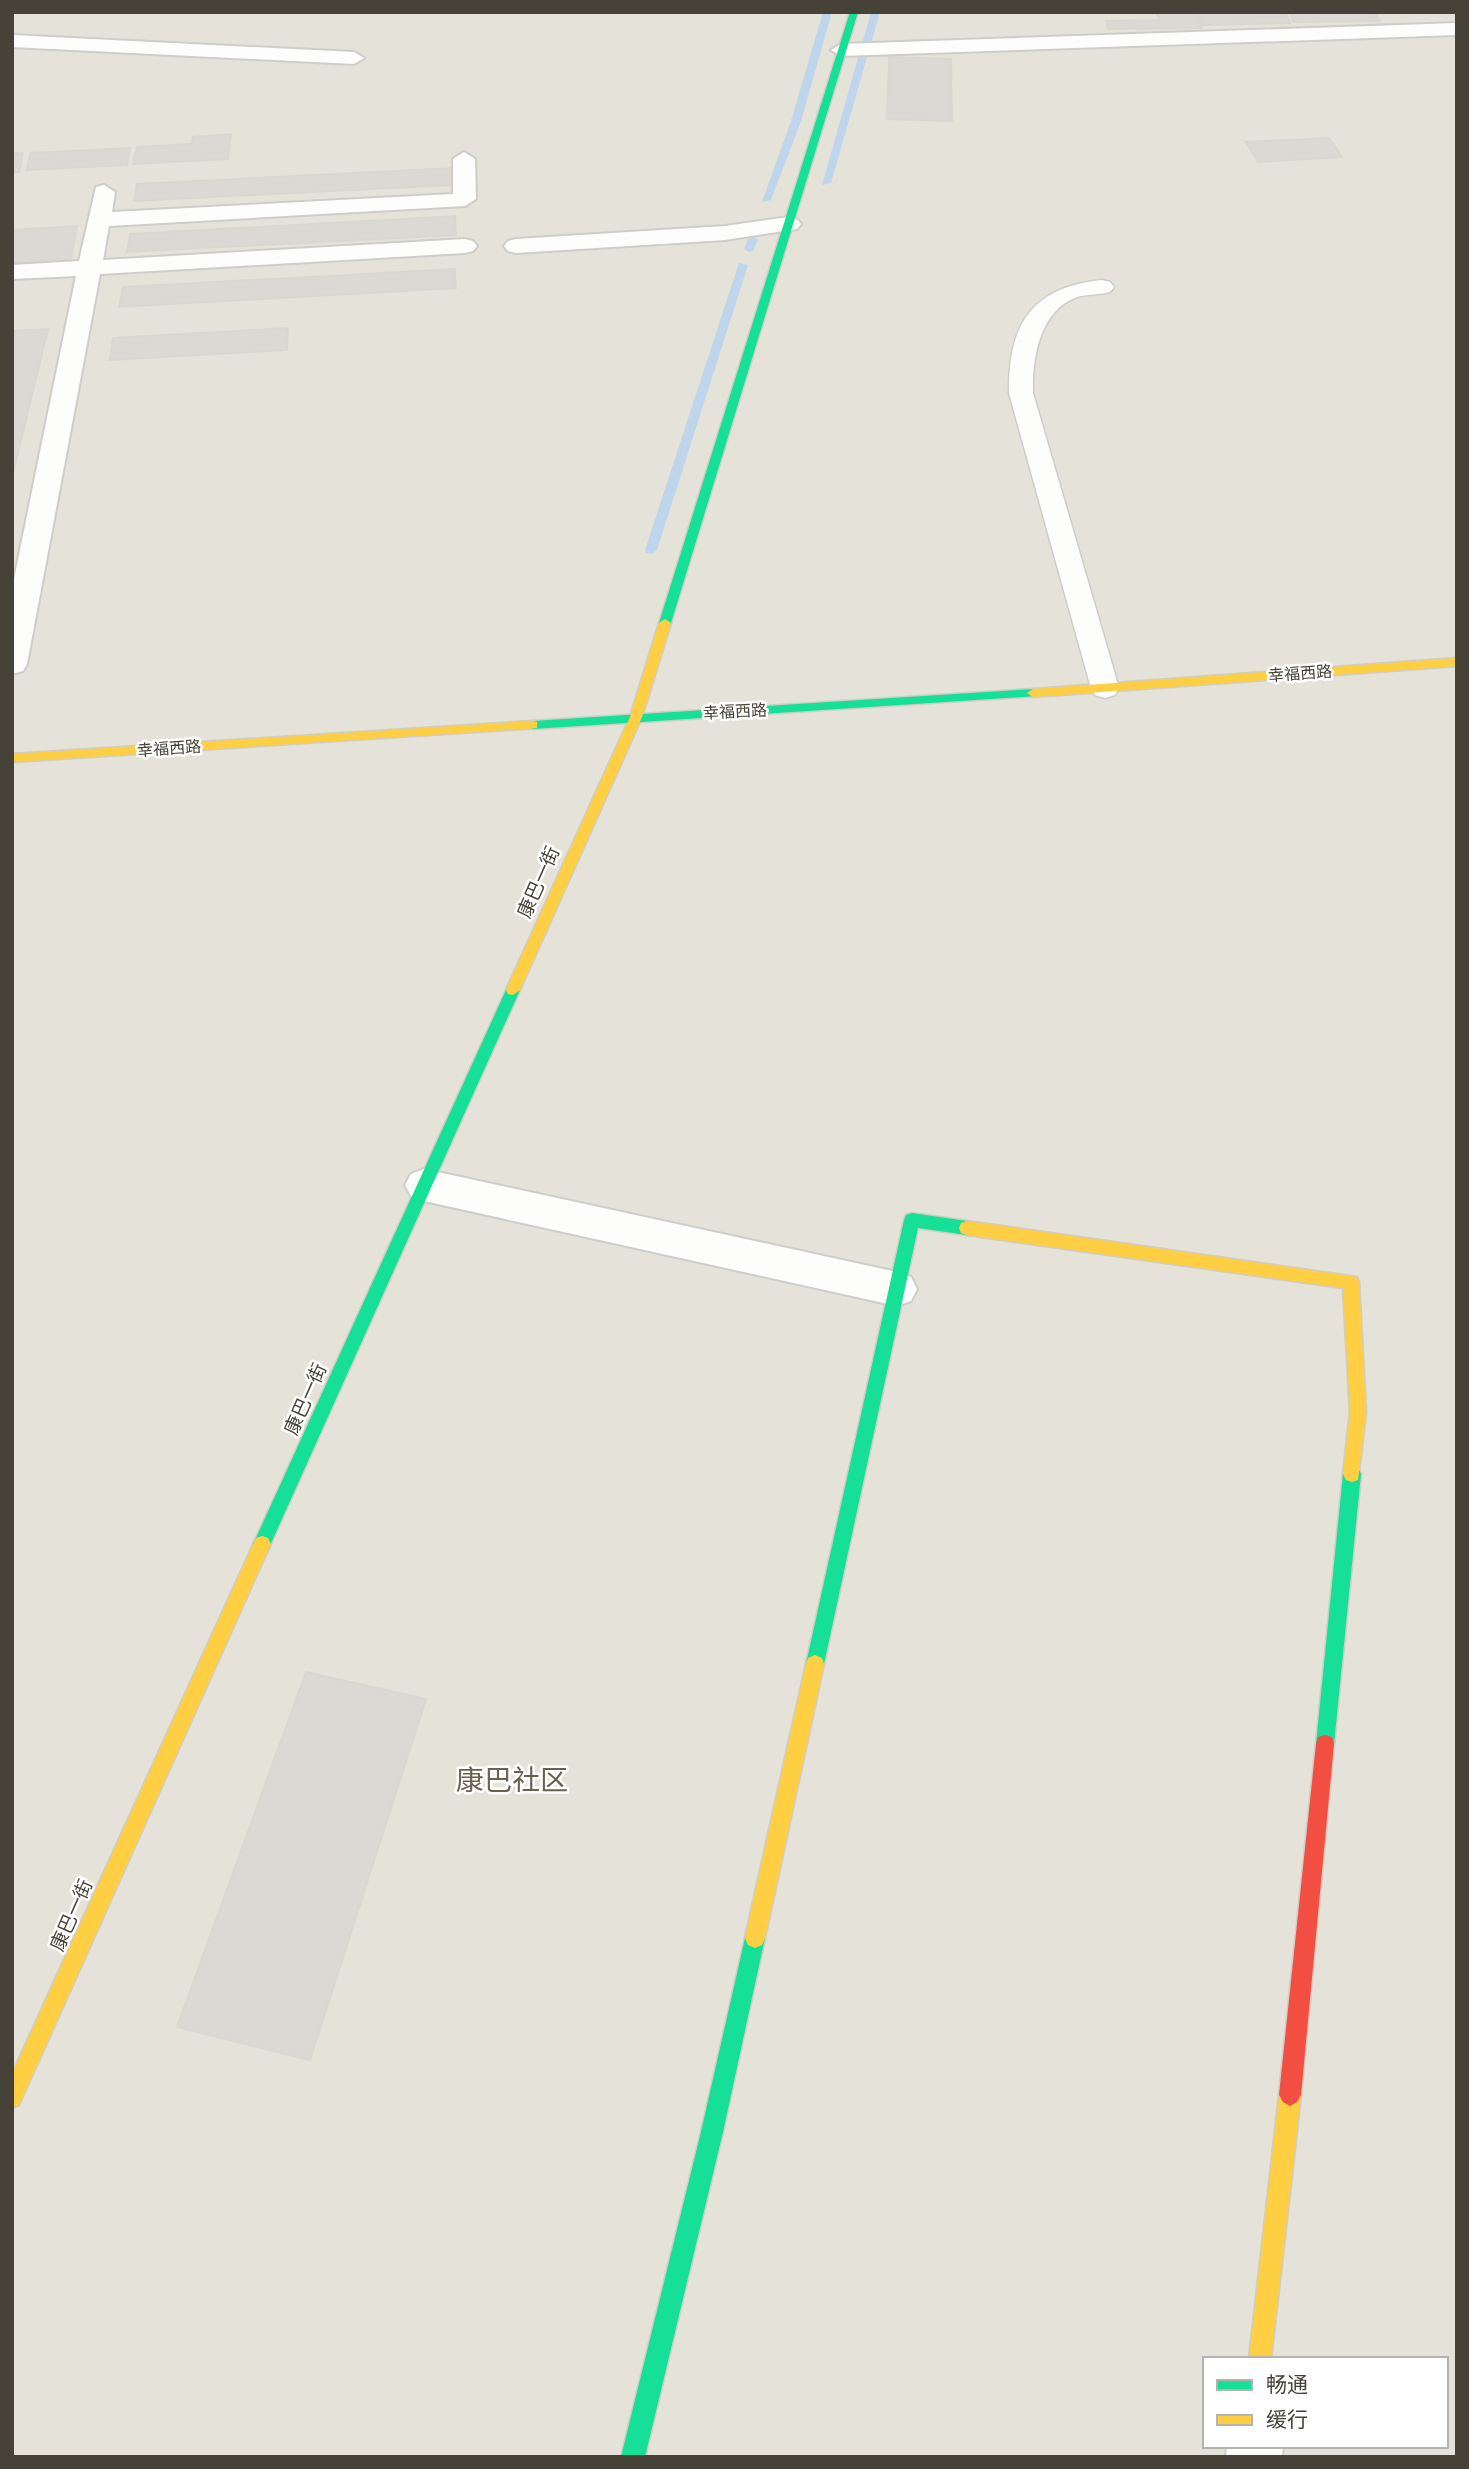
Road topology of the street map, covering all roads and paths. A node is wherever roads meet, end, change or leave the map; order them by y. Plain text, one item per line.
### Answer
1 (854, 12) edge
2 (1457, 29) edge
3 (12, 41) edge
4 (858, 49) junction
5 (354, 58) dead end
6 (464, 159) dead end
7 (104, 192) dead end
8 (99, 220) junction
9 (789, 224) junction
10 (465, 246) dead end
11 (516, 246) dead end
12 (90, 267) junction
13 (12, 272) edge
14 (1102, 287) dead end
15 (1457, 662) edge
16 (12, 664) edge
17 (1105, 688) junction
18 (635, 717) junction
19 (12, 758) edge
20 (424, 1185) junction
21 (897, 1289) junction
22 (12, 2098) edge
23 (1260, 2357) edge
24 (634, 2457) edge

1 - 4 street, 康巴一街
2 - 4 street
3 - 5 street
4 - 9 street, 康巴一街
6 - 8 street
7 - 8 street
8 - 12 street
9 - 11 street
9 - 18 street, 康巴一街
10 - 12 street
12 - 13 street
12 - 16 street
14 - 17 lane
15 - 17 street, 幸福西路
17 - 18 street, 幸福西路
18 - 19 street, 幸福西路
18 - 20 street, 康巴一街
20 - 21 street
20 - 22 street, 康巴一街
21 - 23 street
21 - 24 street

